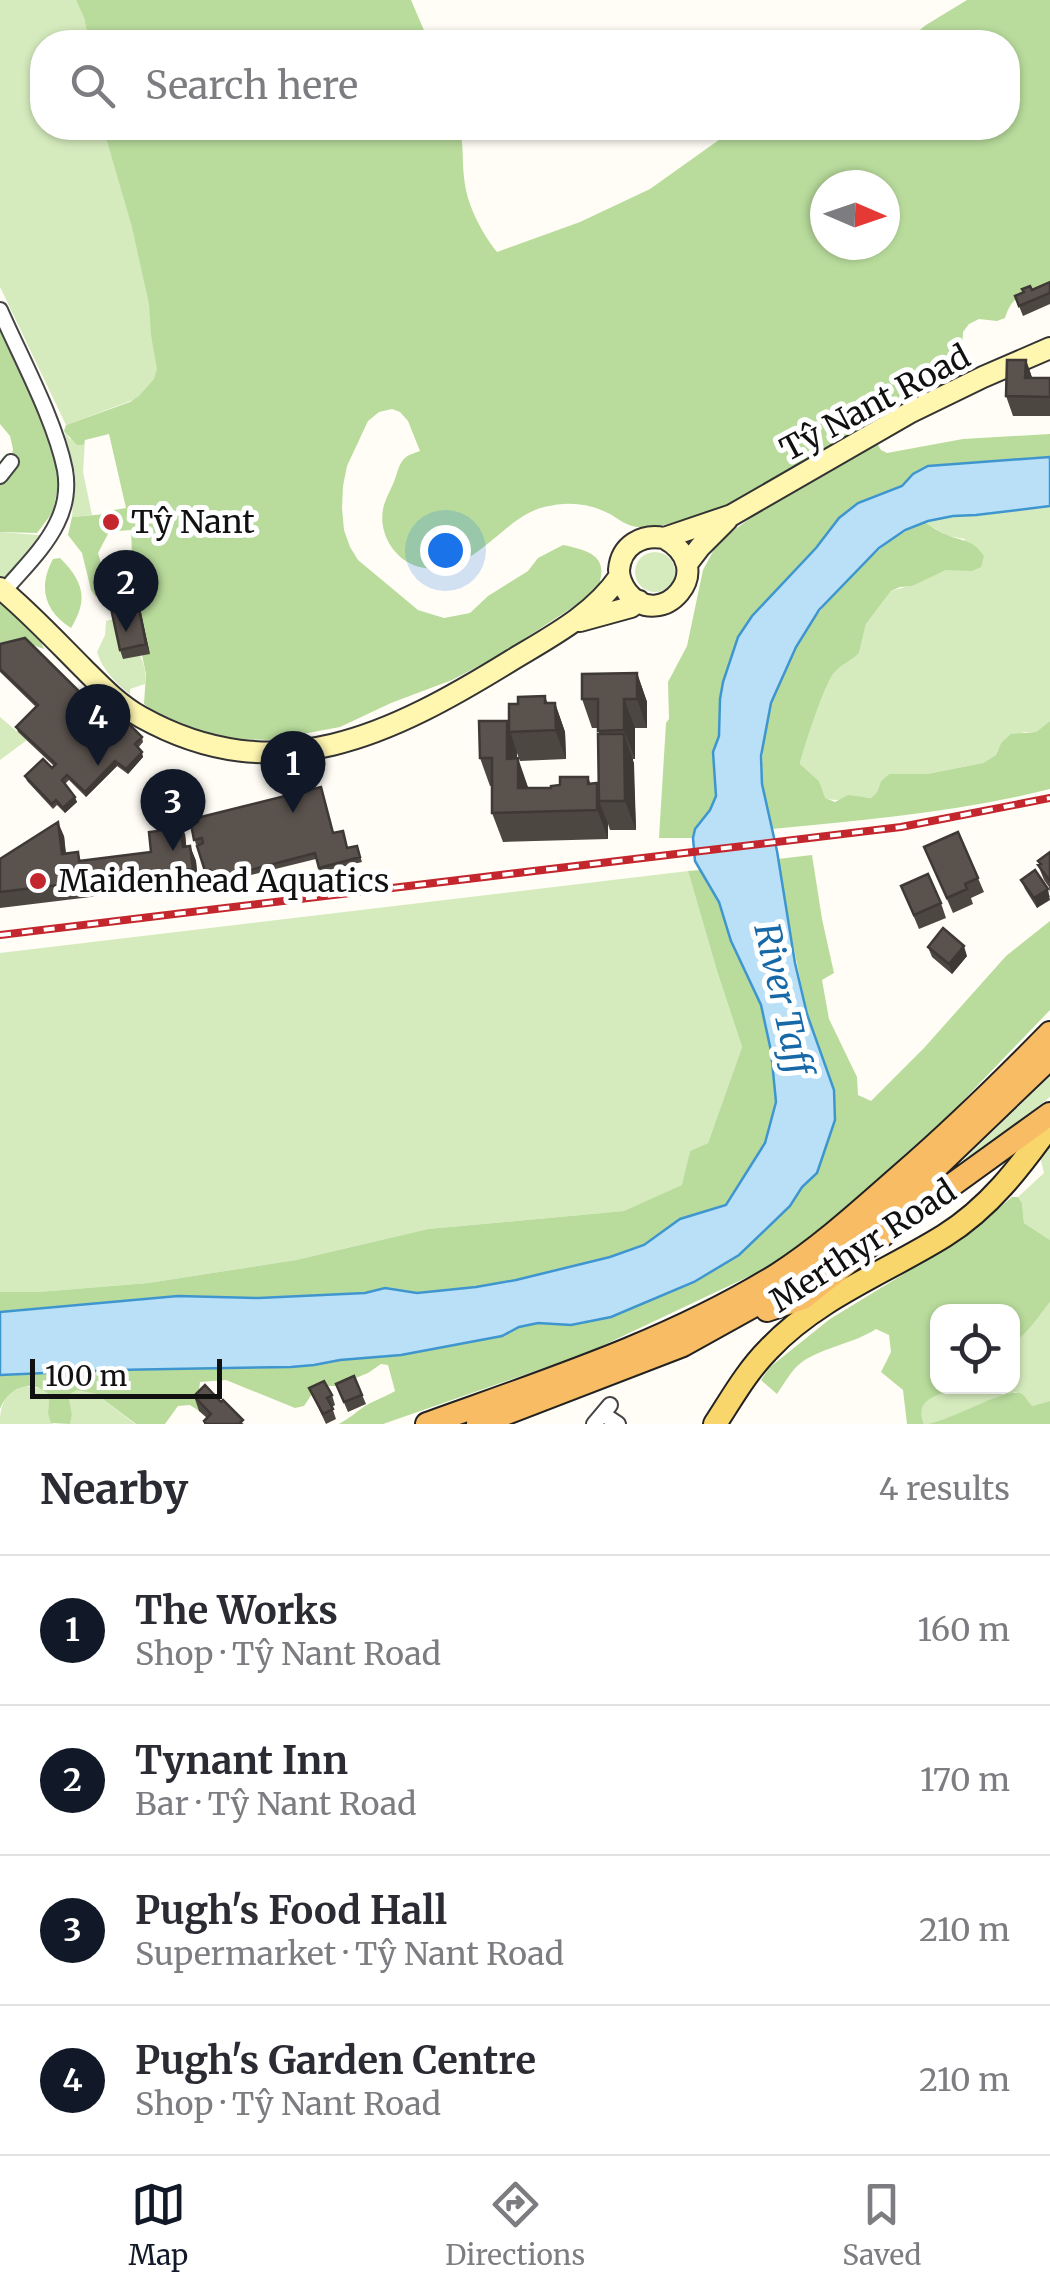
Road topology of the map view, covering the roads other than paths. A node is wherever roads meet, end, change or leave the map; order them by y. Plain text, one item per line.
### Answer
1 (0, 310) edge
2 (1050, 348) edge
3 (11, 462) dead end
4 (0, 476) edge
5 (732, 515) junction
6 (664, 538) junction
7 (687, 564) junction
8 (620, 577) junction
9 (2, 590) edge
10 (639, 601) junction
11 (573, 622) junction
12 (1050, 1033) edge
13 (1050, 1058) edge
14 (1050, 1114) edge
15 (1050, 1125) edge
16 (718, 1327) junction
17 (603, 1414) edge
18 (427, 1424) edge
19 (478, 1424) edge
20 (618, 1424) edge
21 (715, 1424) edge

1 - 9 street
2 - 5 main road, Tŷ Nant Road
3 - 4 street
5 - 6 main road, Tŷ Nant Road
5 - 7 main road, Tŷ Nant Road
6 - 7 main road
6 - 8 main road, Tŷ Nant Road
7 - 10 main road, Tŷ Nant Road
8 - 10 main road
8 - 11 main road, Tŷ Nant Road
9 - 11 main road, Tŷ Nant Road
10 - 11 main road, Tŷ Nant Road
12 - 18 highway
13 - 16 highway
14 - 16 highway
15 - 21 main road, Merthyr Road
16 - 19 highway
17 - 20 street

